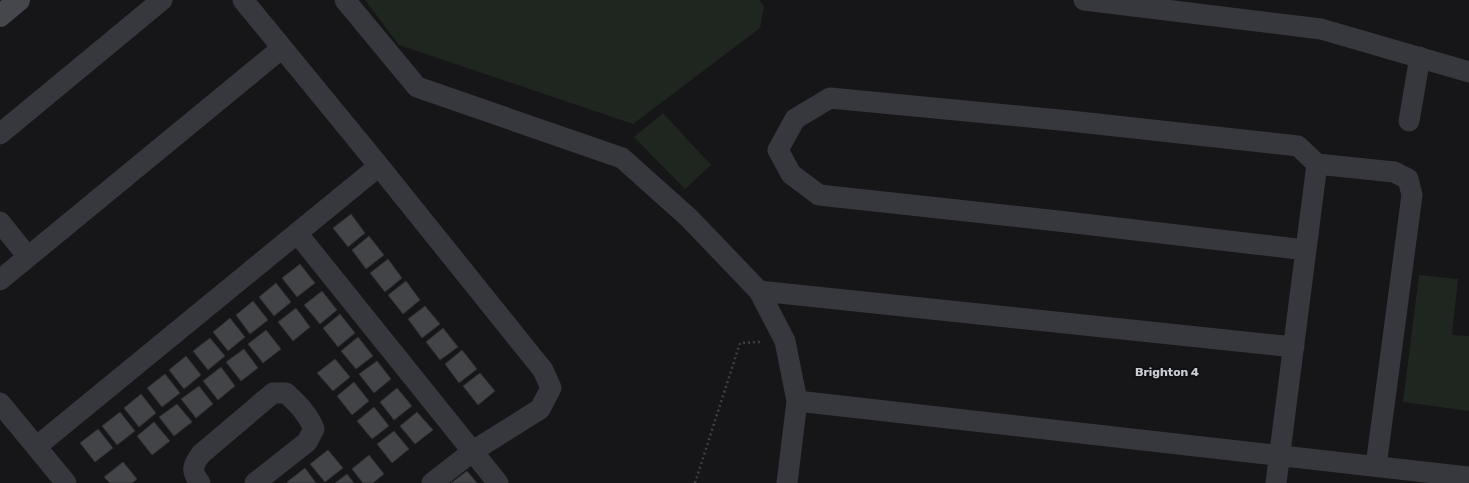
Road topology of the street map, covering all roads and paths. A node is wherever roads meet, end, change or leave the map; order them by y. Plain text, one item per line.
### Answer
1 (19, 0) edge
2 (162, 0) edge
3 (243, 0) edge
4 (345, 0) edge
5 (1086, 0) edge
6 (0, 16) edge
7 (282, 48) junction
8 (1420, 57) junction
9 (1469, 72) edge
10 (1409, 121) dead end
11 (0, 134) edge
12 (1317, 164) junction
13 (379, 166) junction
14 (0, 222) edge
15 (297, 233) junction
16 (1306, 250) junction
17 (28, 257) junction
18 (0, 280) edge
19 (759, 291) junction
20 (785, 341) junction
21 (1294, 347) junction
22 (797, 401) junction
23 (0, 403) edge
24 (36, 447) junction
25 (473, 451) junction
26 (1280, 455) junction
27 (1376, 466) junction
28 (1469, 477) edge
29 (66, 483) edge
30 (200, 483) edge
31 (255, 483) edge
32 (432, 483) edge
33 (498, 483) edge
34 (695, 483) edge
35 (787, 483) edge
36 (1276, 483) edge

1 - 6 main road
2 - 11 street
3 - 7 street
4 - 19 street
5 - 8 street
7 - 13 street
7 - 17 street
8 - 9 street
8 - 10 street
12 - 16 street
12 - 16 street
12 - 27 street
13 - 15 street
13 - 25 street
14 - 17 street
15 - 24 street
15 - 25 street
16 - 21 street
17 - 18 street
19 - 20 street
19 - 21 street
20 - 22 street
20 - 34 path
21 - 26 street
22 - 26 street
22 - 35 street
23 - 24 street
24 - 29 street
25 - 32 street
25 - 33 street
26 - 27 street
26 - 36 street
27 - 28 street
30 - 31 street

